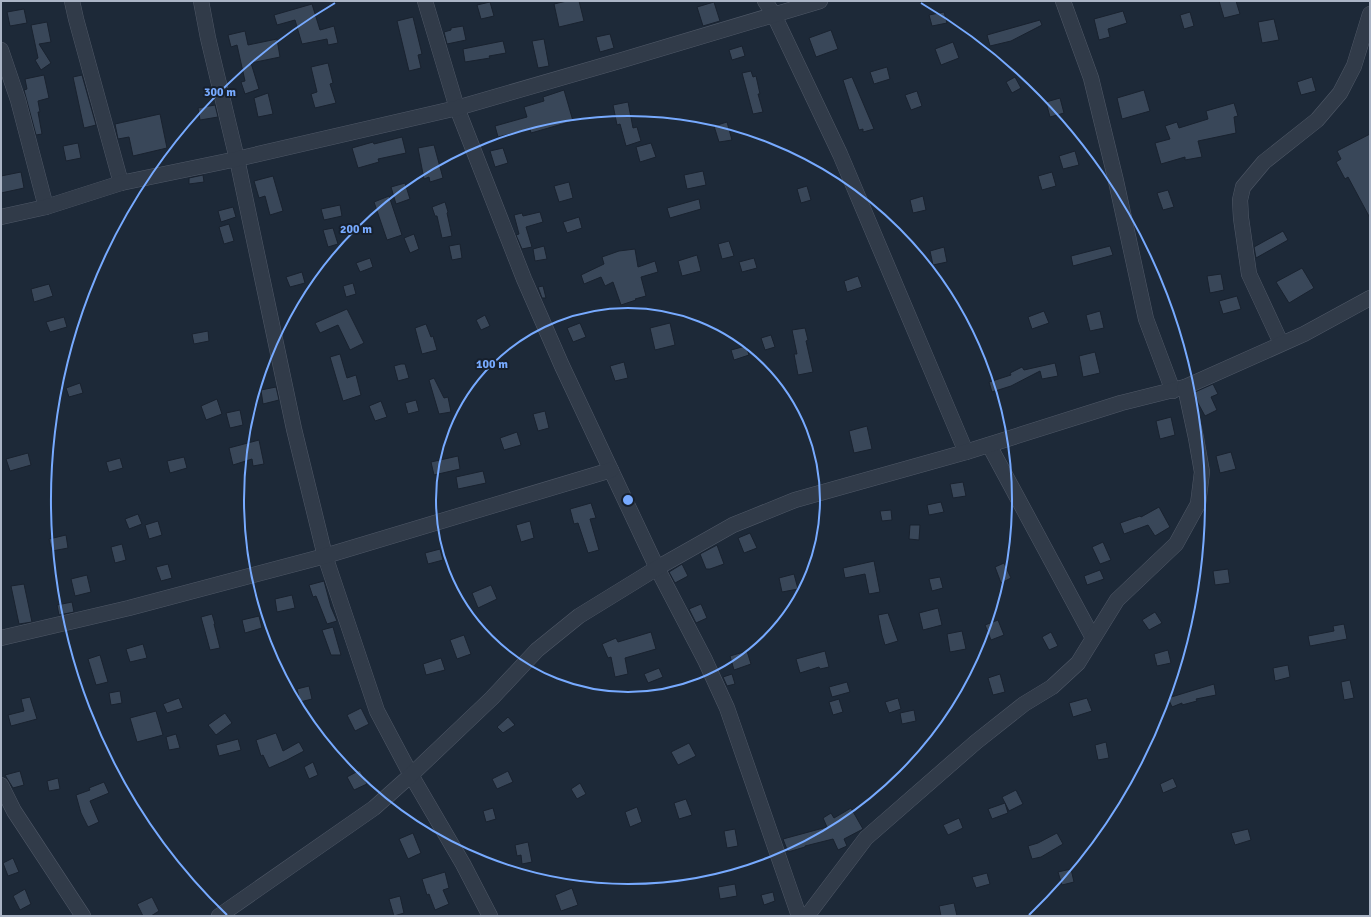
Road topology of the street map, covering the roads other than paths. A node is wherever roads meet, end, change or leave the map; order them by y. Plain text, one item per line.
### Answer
1 (72, 1) edge
2 (201, 1) edge
3 (425, 1) edge
4 (765, 1) edge
5 (820, 1) edge
6 (1063, 1) edge
7 (1370, 14) edge
8 (774, 16) junction
9 (1, 50) edge
10 (458, 108) junction
11 (237, 159) junction
12 (121, 183) junction
13 (46, 207) junction
14 (1, 217) edge
15 (1370, 298) edge
16 (1281, 344) junction
17 (1179, 389) junction
18 (989, 445) junction
19 (966, 452) junction
20 (611, 470) junction
21 (325, 556) junction
22 (657, 568) junction
23 (1, 638) edge
24 (1093, 638) junction
25 (411, 775) junction
26 (1, 785) edge
27 (83, 916) edge
28 (219, 916) edge
29 (490, 916) edge
30 (800, 916) edge
31 (807, 916) edge

1 - 12 street
2 - 11 street
3 - 10 street
4 - 8 street
5 - 8 street
6 - 17 street
7 - 16 street
8 - 10 street
8 - 19 street
9 - 13 street
10 - 11 street
10 - 20 street
11 - 12 street
11 - 21 street
12 - 13 street
13 - 14 street
15 - 16 street
16 - 17 street
17 - 18 street
17 - 24 street
18 - 19 street
18 - 24 street
19 - 22 street
20 - 21 street
20 - 22 street
21 - 23 street
21 - 25 street
22 - 25 street
22 - 30 street
24 - 31 street
25 - 28 street
25 - 29 street
26 - 27 street

